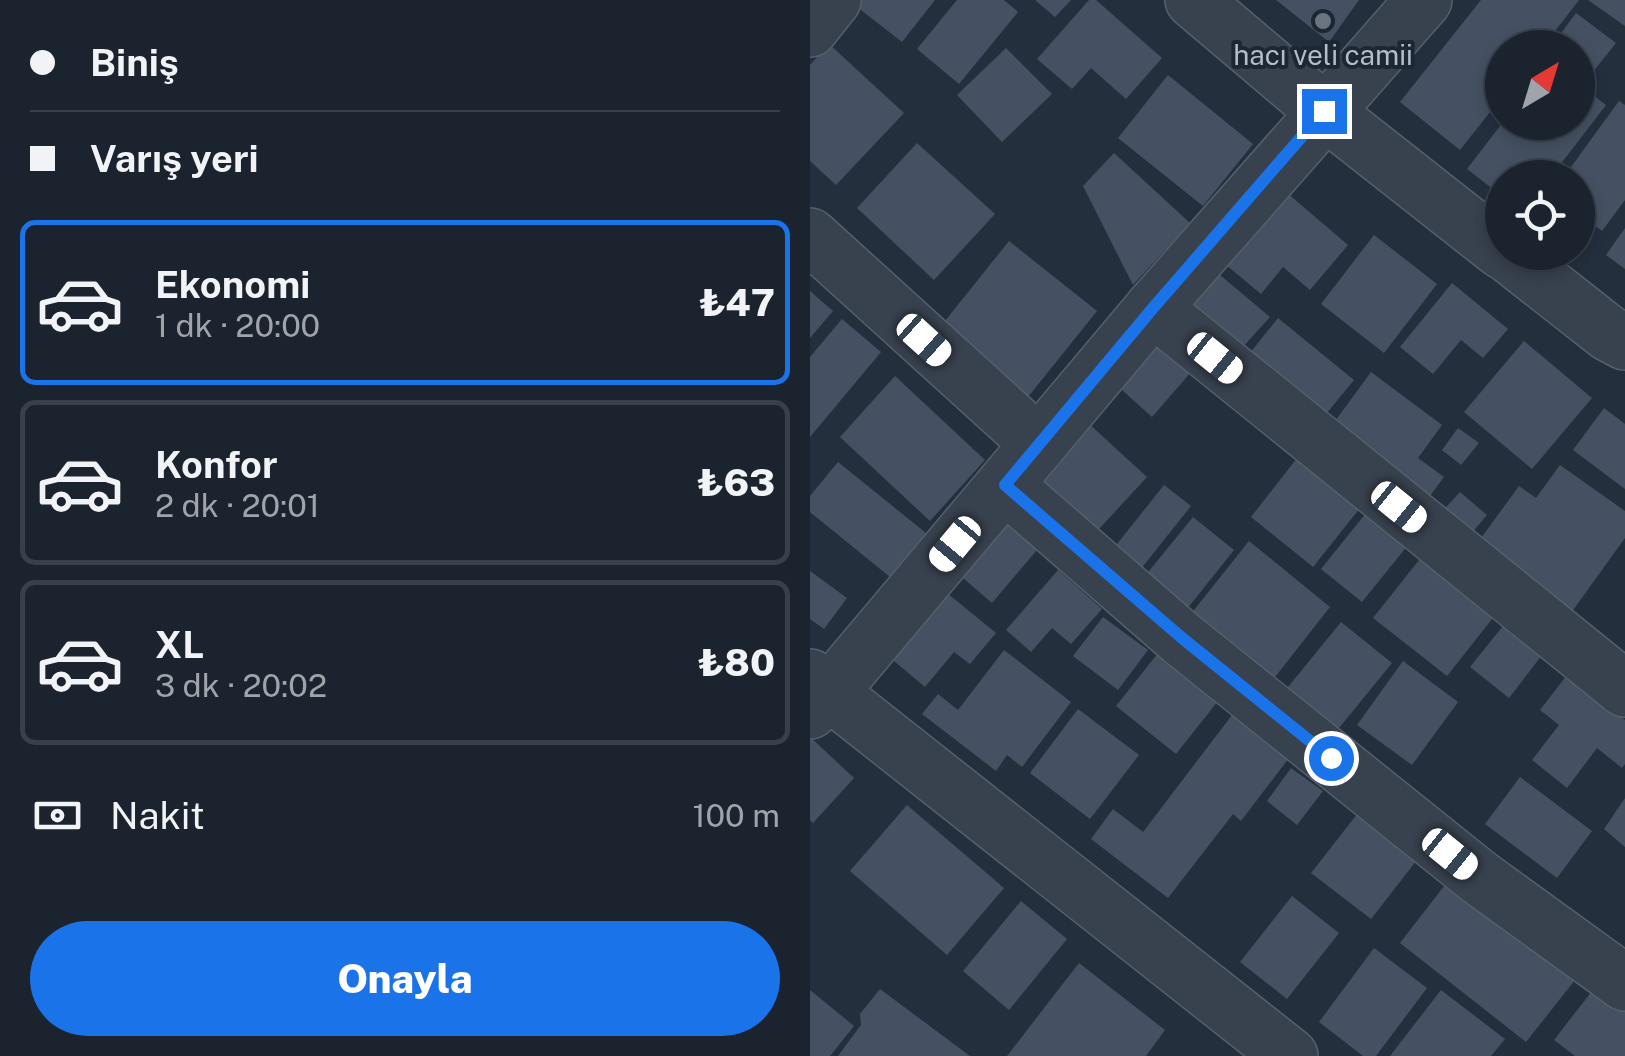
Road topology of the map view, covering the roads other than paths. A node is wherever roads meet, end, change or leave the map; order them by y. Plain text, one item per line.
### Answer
1 (834, 0) edge
2 (1193, 0) edge
3 (1424, 0) edge
4 (810, 29) edge
5 (1324, 111) junction
6 (810, 236) edge
7 (1485, 237) edge
8 (1527, 270) edge
9 (1153, 308) junction
10 (1625, 342) edge
11 (1022, 464) junction
12 (1625, 689) edge
13 (816, 694) edge
14 (1625, 984) edge
15 (1290, 1056) edge

1 - 4 street
2 - 5 street
3 - 5 street
5 - 7 street
5 - 9 street
6 - 11 street
8 - 10 street
9 - 11 street
9 - 12 street
11 - 13 street
11 - 14 street
13 - 15 street

